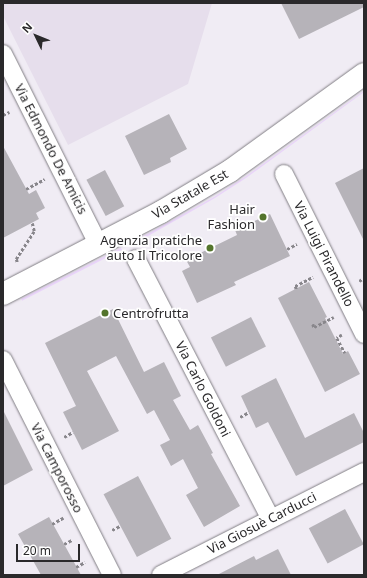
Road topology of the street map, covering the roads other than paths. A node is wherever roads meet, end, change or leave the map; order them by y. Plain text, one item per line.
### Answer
1 (3, 54) edge
2 (364, 74) edge
3 (284, 174) dead end
4 (98, 244) junction
5 (136, 259) dead end
6 (3, 294) edge
7 (356, 333) edge
8 (3, 360) edge
9 (364, 472) edge
10 (270, 518) junction
11 (112, 575) edge
12 (161, 575) edge

1 - 4 street, Via Edmondo De Amicis
2 - 4 street, Via Statale Est
3 - 7 street, Via Luigi Pirandello
4 - 6 street, Via Statale Est
5 - 10 street, Via Carlo Goldoni
8 - 11 street, Via Camporosso
9 - 10 street, Via Giosuè Carducci
10 - 12 street, Via Giosuè Carducci

